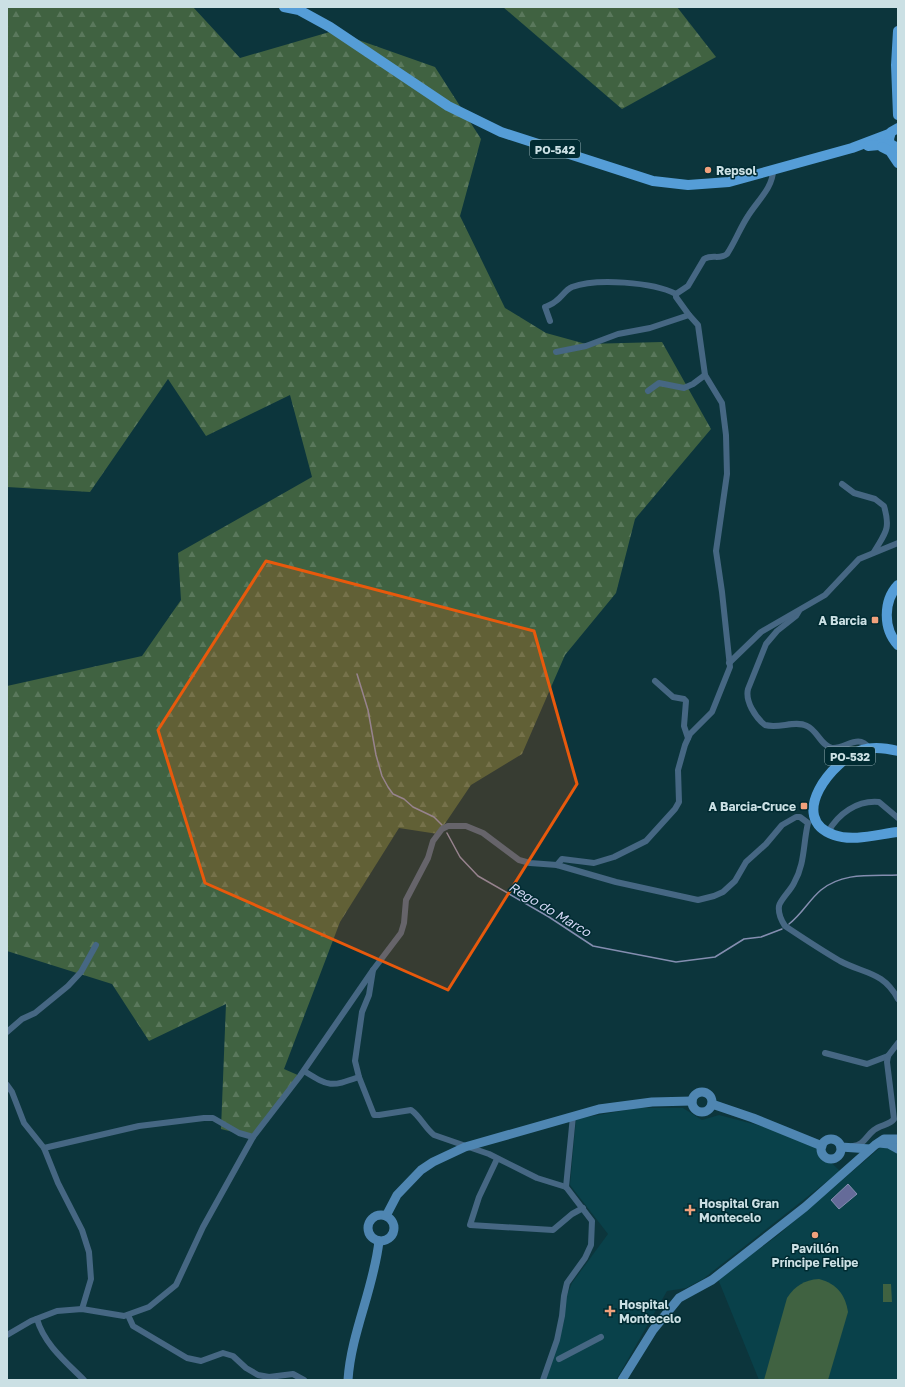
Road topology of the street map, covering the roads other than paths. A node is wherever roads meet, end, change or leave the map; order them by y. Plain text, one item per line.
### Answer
1 (284, 7) edge
2 (898, 31) edge
3 (897, 112) edge
4 (893, 139) edge
5 (876, 145) junction
6 (852, 148) junction
7 (898, 163) edge
8 (773, 170) junction
9 (676, 294) junction
10 (689, 315) junction
11 (550, 321) dead end
12 (556, 352) dead end
13 (705, 375) junction
14 (648, 391) dead end
15 (842, 484) dead end
16 (898, 543) edge
17 (874, 552) junction
18 (898, 585) edge
19 (799, 611) junction
20 (898, 645) edge
21 (729, 663) junction
22 (655, 681) dead end
23 (688, 738) junction
24 (869, 748) junction
25 (898, 751) edge
26 (898, 818) edge
27 (828, 832) junction
28 (898, 832) edge
29 (557, 864) junction
30 (96, 945) dead end
31 (373, 970) junction
32 (898, 999) edge
33 (7, 1032) edge
34 (898, 1043) edge
35 (825, 1053) dead end
36 (888, 1056) junction
37 (304, 1070) junction
38 (359, 1077) junction
39 (7, 1085) edge
40 (692, 1101) junction
41 (712, 1104) junction
42 (573, 1116) junction
43 (896, 1120) edge
44 (868, 1136) junction
45 (254, 1137) junction
46 (898, 1139) edge
47 (822, 1146) junction
48 (874, 1146) junction
49 (844, 1147) junction
50 (44, 1148) junction
51 (465, 1148) junction
52 (898, 1149) edge
53 (497, 1159) junction
54 (836, 1159) junction
55 (847, 1170) junction
56 (566, 1187) junction
57 (583, 1208) junction
58 (386, 1216) junction
59 (379, 1240) junction
60 (82, 1309) junction
61 (128, 1315) junction
62 (37, 1319) junction
63 (7, 1335) edge
64 (601, 1337) dead end
65 (559, 1359) dead end
66 (84, 1380) edge
67 (304, 1380) edge
68 (348, 1380) edge
69 (543, 1380) edge
70 (622, 1380) edge

1 - 8 main road, PO-542
2 - 3 main road
3 - 4 main road
4 - 5 main road, PO-542
4 - 6 main road, PO-542
4 - 7 main road
5 - 6 main road, PO-542
5 - 7 main road
6 - 8 main road, PO-542
8 - 9 street
9 - 10 street
9 - 11 street
10 - 12 street
10 - 13 street
13 - 14 street
13 - 21 street
15 - 17 street
16 - 17 street
17 - 19 street
18 - 20 main road
19 - 21 street
19 - 24 street
21 - 23 street
22 - 23 street
23 - 29 street
24 - 25 main road, PO-532
24 - 27 main road, PO-532
26 - 27 street
27 - 28 main road
29 - 31 street
29 - 32 street
30 - 33 street
31 - 37 street
31 - 38 street
34 - 36 street
35 - 36 street
36 - 43 street
37 - 38 street
37 - 45 street
38 - 51 street
39 - 50 street
40 - 41 street
40 - 41 street
40 - 42 street
41 - 47 street
42 - 51 street
42 - 56 street
43 - 44 street
44 - 48 street
44 - 49 street
45 - 50 street
45 - 61 street
46 - 48 street
47 - 49 street
47 - 54 street
48 - 49 street
48 - 52 street
48 - 55 street
49 - 54 street
50 - 60 street
51 - 53 street
51 - 58 street
53 - 56 street
53 - 57 street
54 - 55 street
55 - 70 street
56 - 57 street
57 - 69 street
58 - 59 street
58 - 59 street
59 - 68 street
60 - 61 street
60 - 62 street
61 - 67 street
62 - 63 street
62 - 66 street
64 - 65 street

